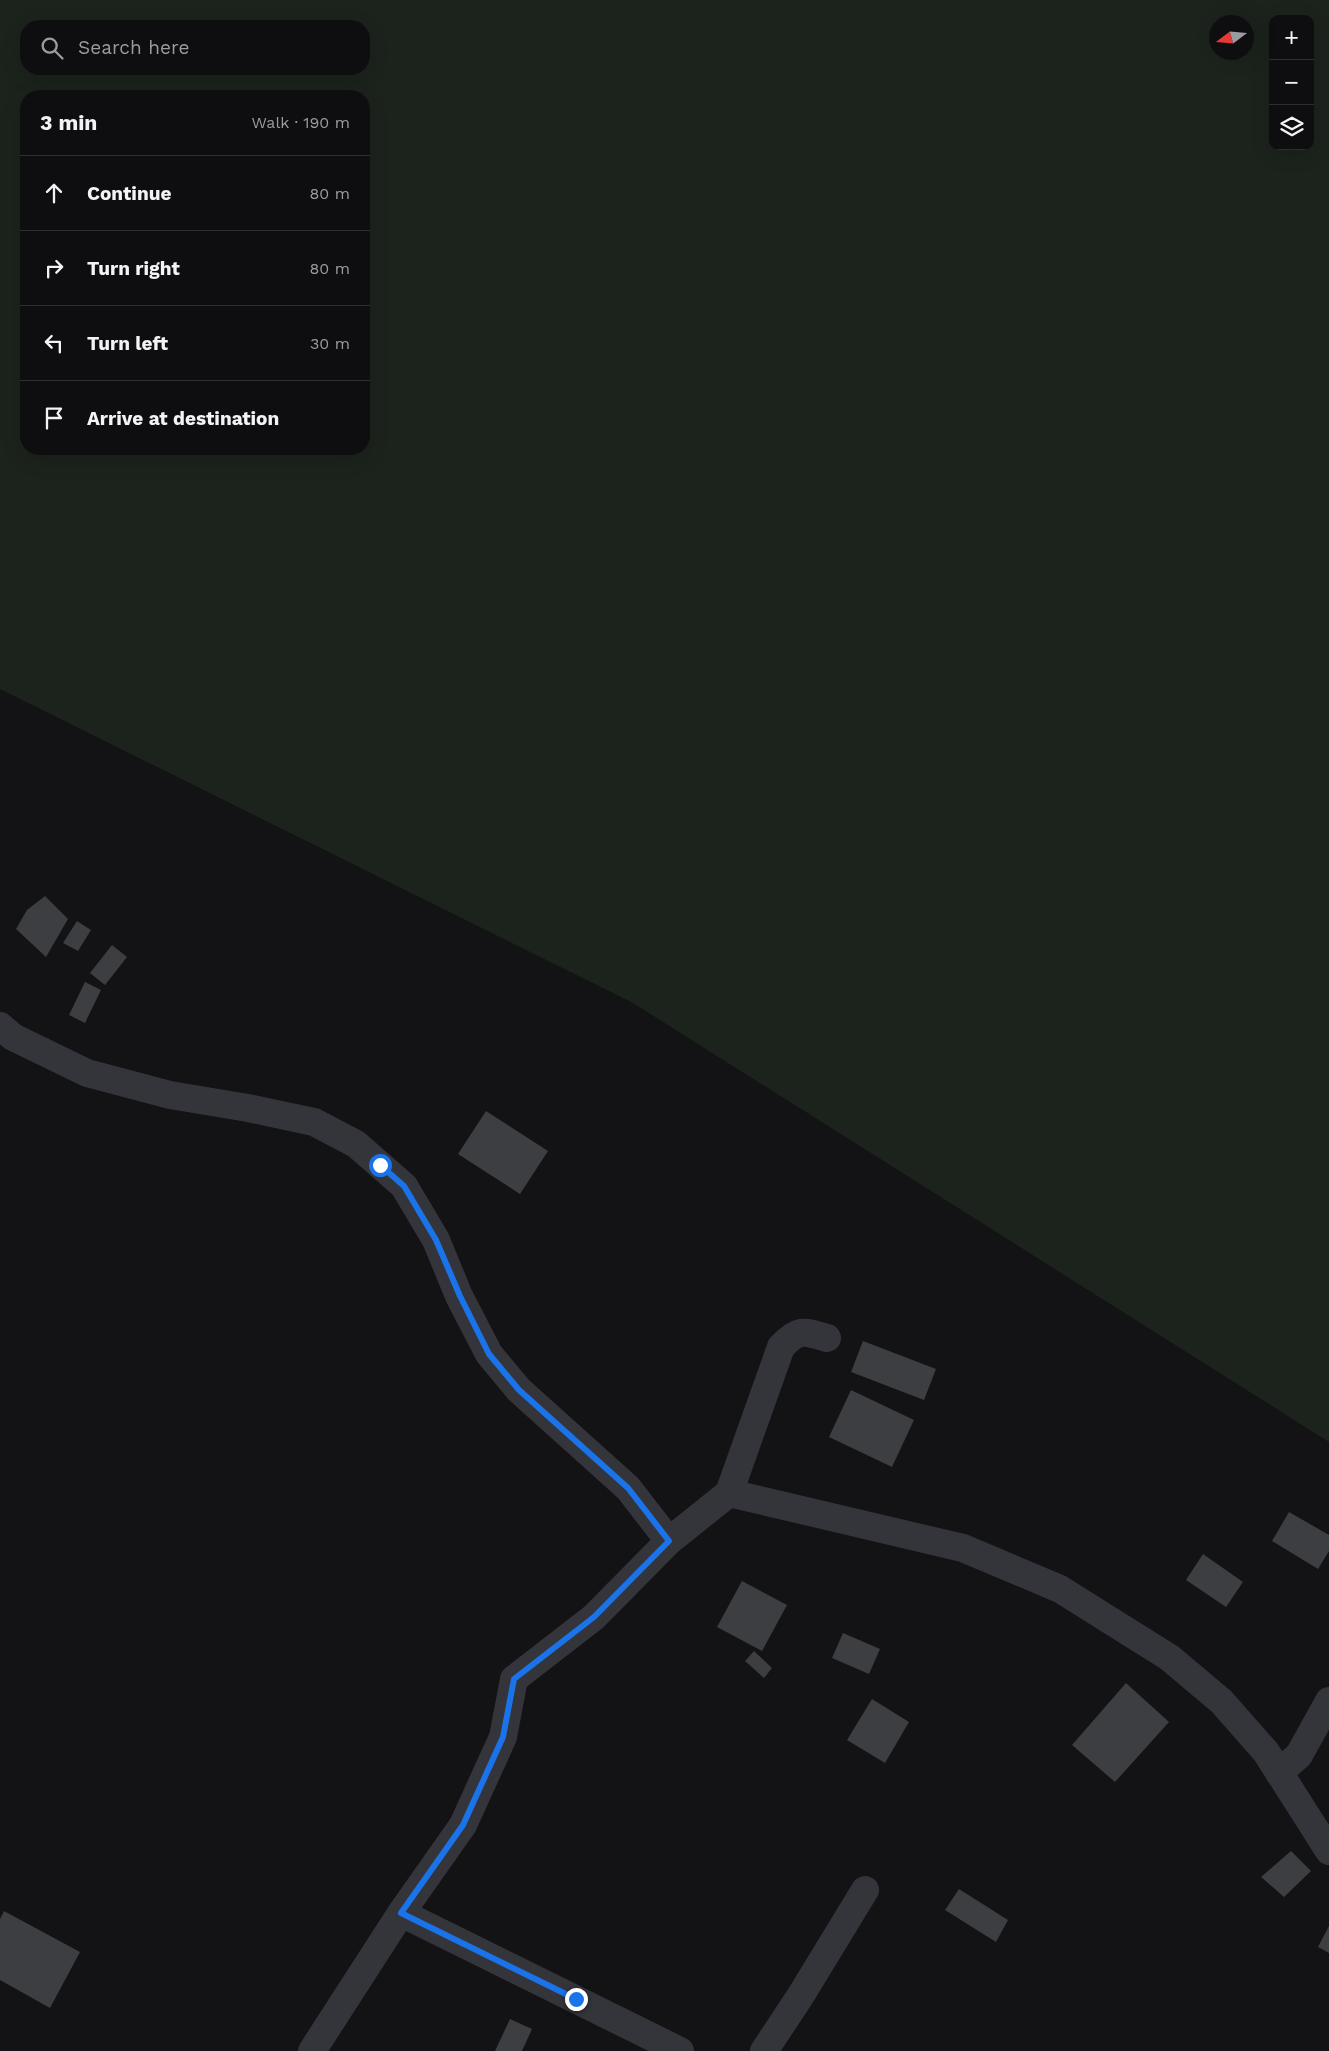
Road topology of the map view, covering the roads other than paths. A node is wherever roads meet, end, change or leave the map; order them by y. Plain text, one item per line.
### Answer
1 (0, 1026) edge
2 (827, 1338) dead end
3 (729, 1493) junction
4 (669, 1541) junction
5 (1329, 1701) edge
6 (1279, 1773) junction
7 (1329, 1851) edge
8 (865, 1890) dead end
9 (401, 1913) junction
10 (312, 2051) edge
11 (680, 2051) edge
12 (764, 2051) edge

1 - 4 street
2 - 3 street
3 - 4 street
3 - 6 street
4 - 9 street
5 - 6 street
6 - 7 street
8 - 12 street
9 - 10 street
9 - 11 street

